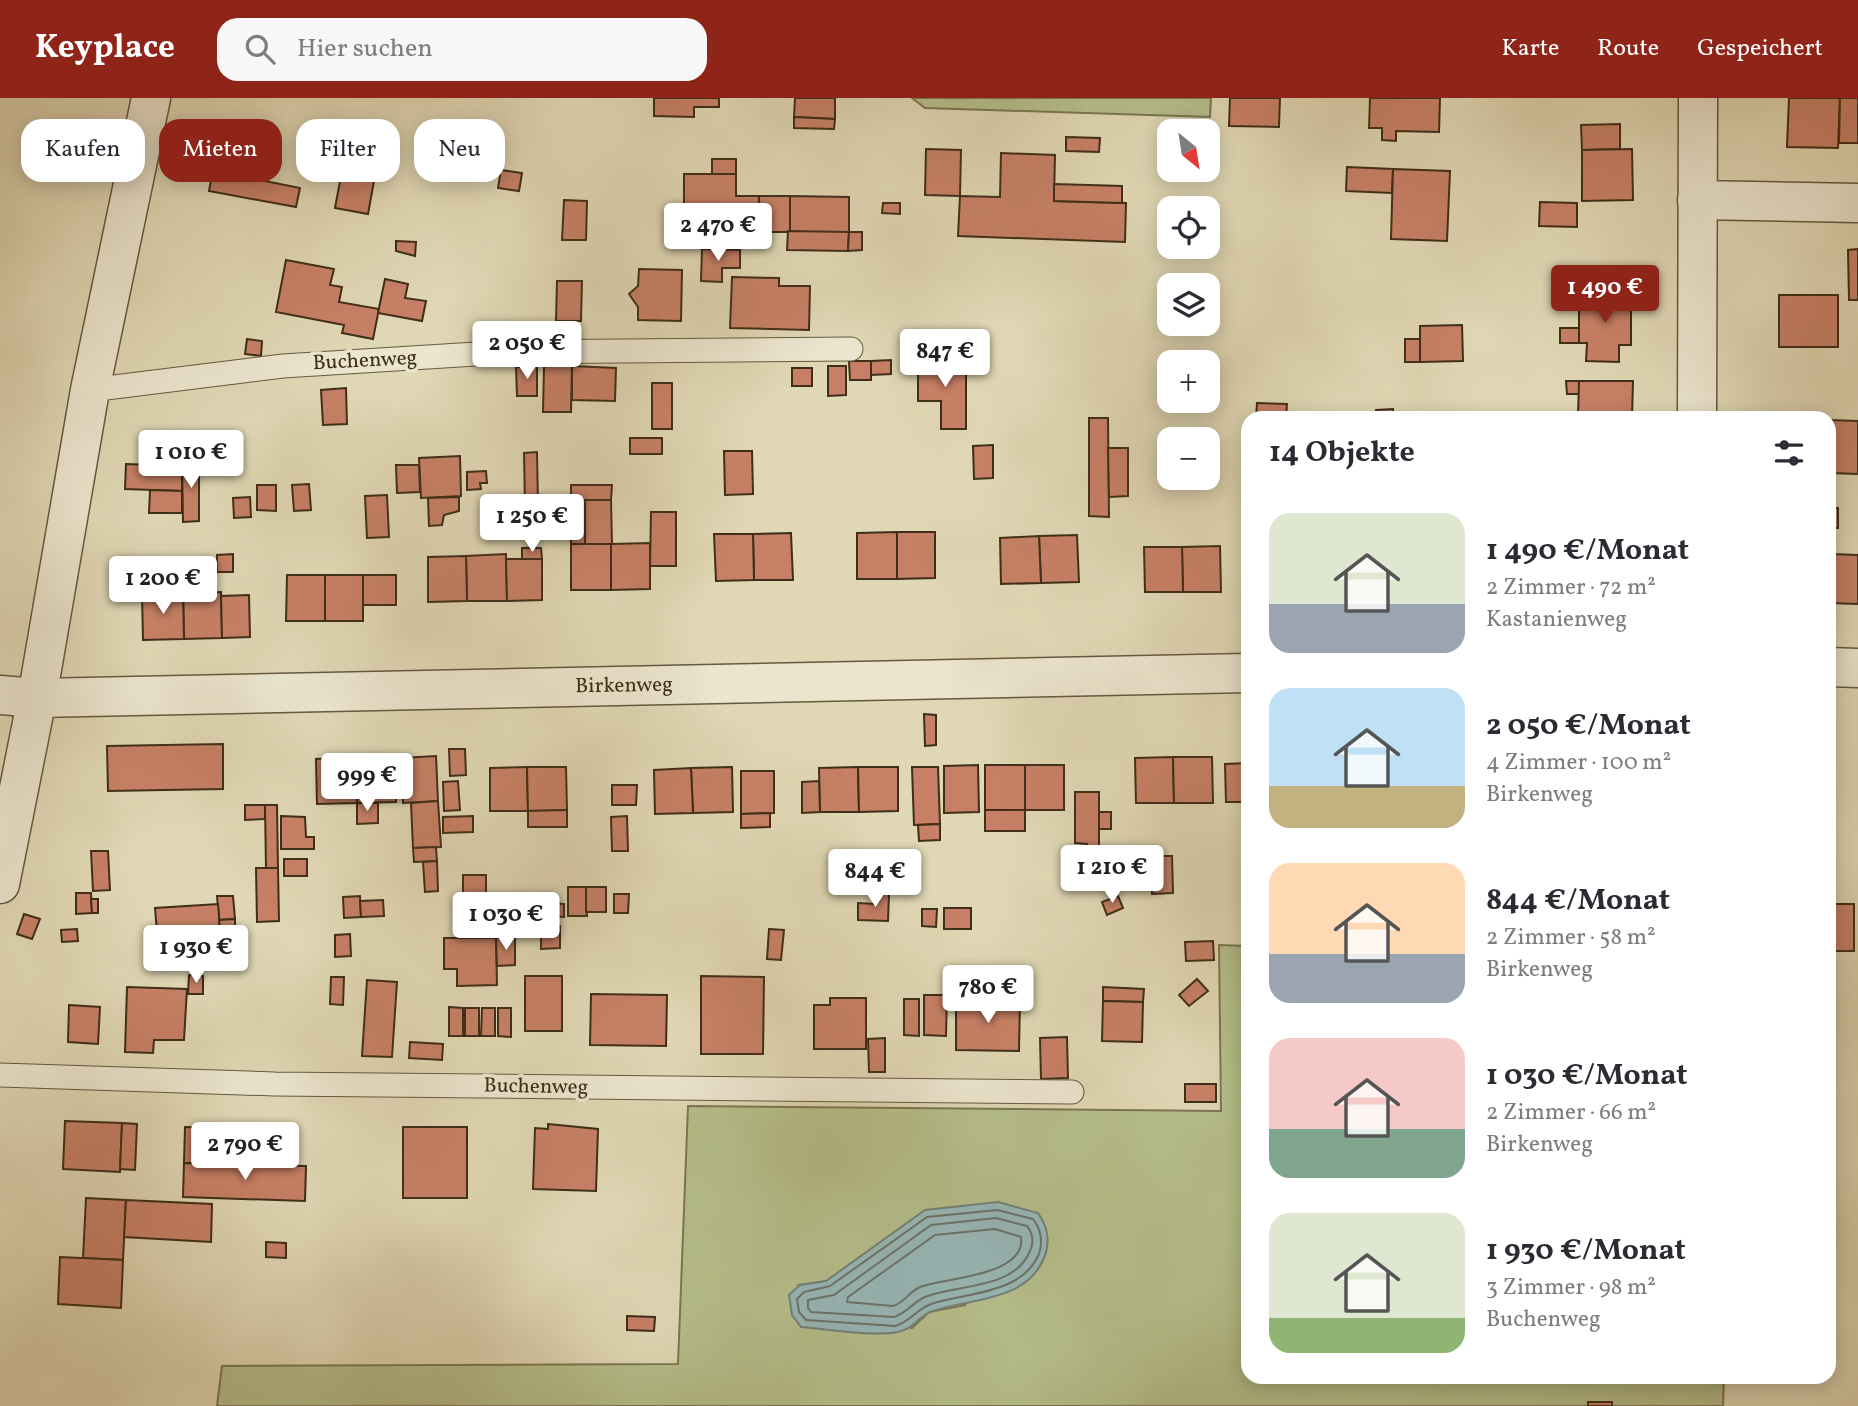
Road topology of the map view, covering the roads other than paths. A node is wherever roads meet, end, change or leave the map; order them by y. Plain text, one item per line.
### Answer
1 (151, 98) edge
2 (1698, 98) edge
3 (1698, 200) junction
4 (1858, 203) edge
5 (851, 349) dead end
6 (90, 390) junction
7 (1698, 411) edge
8 (1836, 667) edge
9 (1858, 668) edge
10 (1241, 673) edge
11 (19, 696) edge
12 (0, 884) edge
13 (0, 1075) edge
14 (1072, 1092) dead end

1 - 6 street
2 - 3 street
3 - 4 street
3 - 7 street
5 - 6 lane, Buchenweg
6 - 11 street
8 - 9 street
10 - 11 street, Birkenweg
11 - 12 street
13 - 14 lane, Buchenweg

